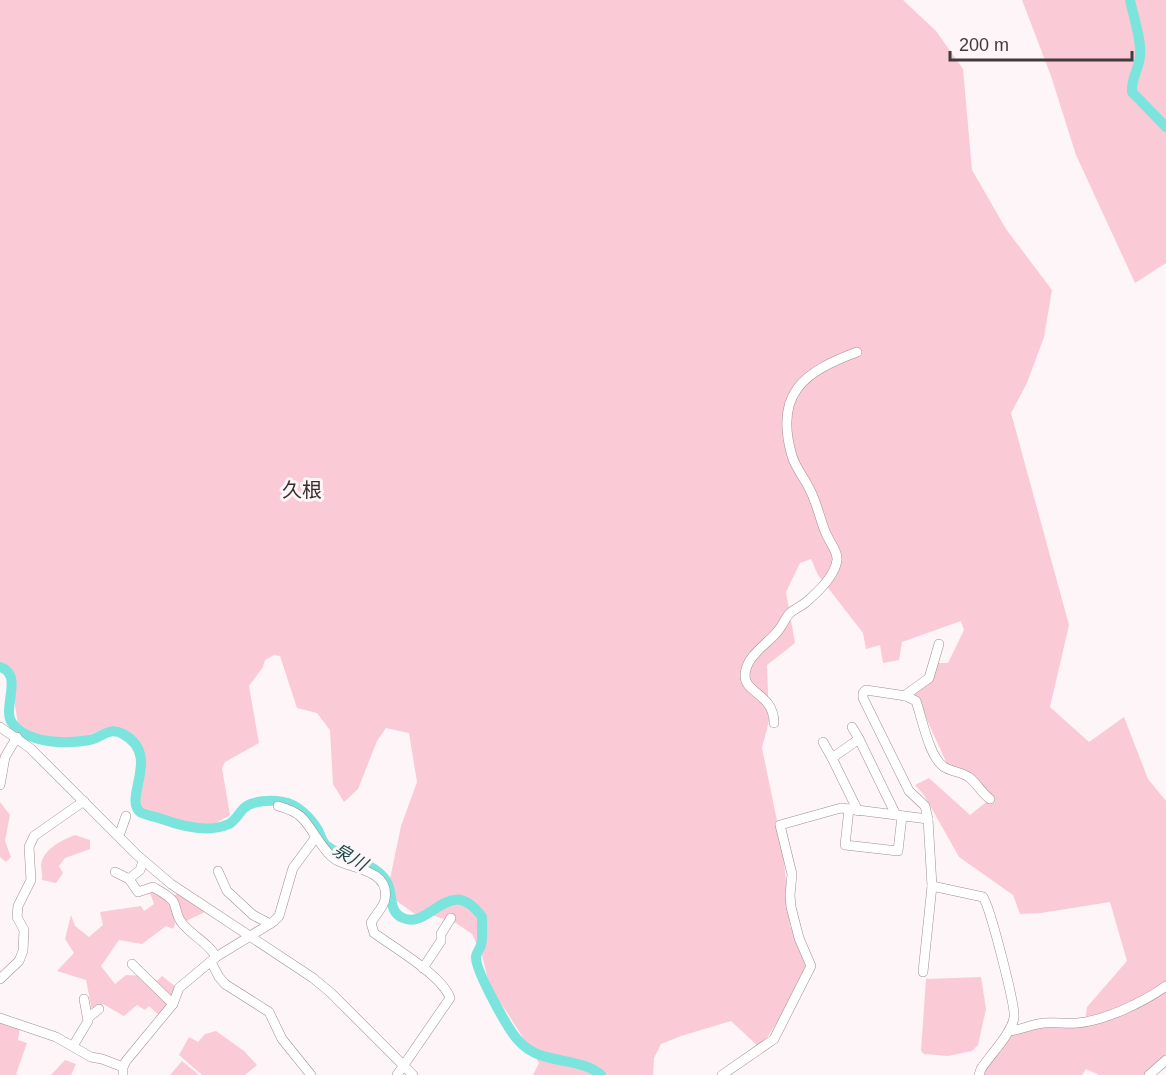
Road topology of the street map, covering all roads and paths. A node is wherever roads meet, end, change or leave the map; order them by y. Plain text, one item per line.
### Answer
1 (857, 352) dead end
2 (939, 644) dead end
3 (904, 696) junction
4 (774, 723) dead end
5 (0, 727) edge
6 (852, 727) dead end
7 (17, 738) junction
8 (859, 739) junction
9 (823, 742) dead end
10 (832, 758) junction
11 (0, 785) edge
12 (990, 799) dead end
13 (84, 801) junction
14 (278, 806) dead end
15 (854, 810) junction
16 (899, 815) junction
17 (126, 816) dead end
18 (928, 819) junction
19 (119, 836) junction
20 (315, 837) junction
21 (143, 861) junction
22 (116, 872) dead end
23 (218, 872) dead end
24 (129, 879) junction
25 (932, 886) junction
26 (451, 918) dead end
27 (270, 924) junction
28 (184, 926) junction
29 (176, 933) dead end
30 (249, 936) junction
31 (214, 959) junction
32 (132, 964) dead end
33 (423, 968) junction
34 (923, 972) dead end
35 (0, 979) edge
36 (1166, 986) edge
37 (84, 999) dead end
38 (173, 1004) junction
39 (99, 1009) dead end
40 (0, 1018) edge
41 (87, 1018) junction
42 (1009, 1031) junction
43 (73, 1046) junction
44 (1166, 1060) edge
45 (403, 1067) junction
46 (123, 1071) edge
47 (311, 1075) edge
48 (397, 1075) edge
49 (413, 1075) edge
50 (722, 1075) edge
51 (979, 1075) edge
52 (1149, 1075) edge

1 - 4 street
2 - 3 street
3 - 12 street
3 - 18 street
5 - 7 street
6 - 8 street
7 - 11 street
7 - 13 street
8 - 10 street
8 - 16 street
9 - 10 street
10 - 15 street
13 - 19 street
13 - 35 street
14 - 20 street
15 - 16 street
15 - 16 street
15 - 50 street
16 - 18 street
17 - 19 street
18 - 25 street
19 - 21 street
20 - 27 street
20 - 33 street
21 - 24 street
21 - 30 street
22 - 24 street
23 - 27 street
24 - 28 street
25 - 34 street
25 - 42 street
26 - 33 street
27 - 30 street
28 - 29 street
28 - 31 street
30 - 31 street
30 - 45 street
31 - 38 street
31 - 47 street
32 - 38 street
33 - 45 street
36 - 42 street
37 - 41 street
38 - 46 street
39 - 41 street
40 - 43 street
41 - 43 street
42 - 51 street
43 - 46 street
44 - 52 street
45 - 48 street
45 - 49 street

